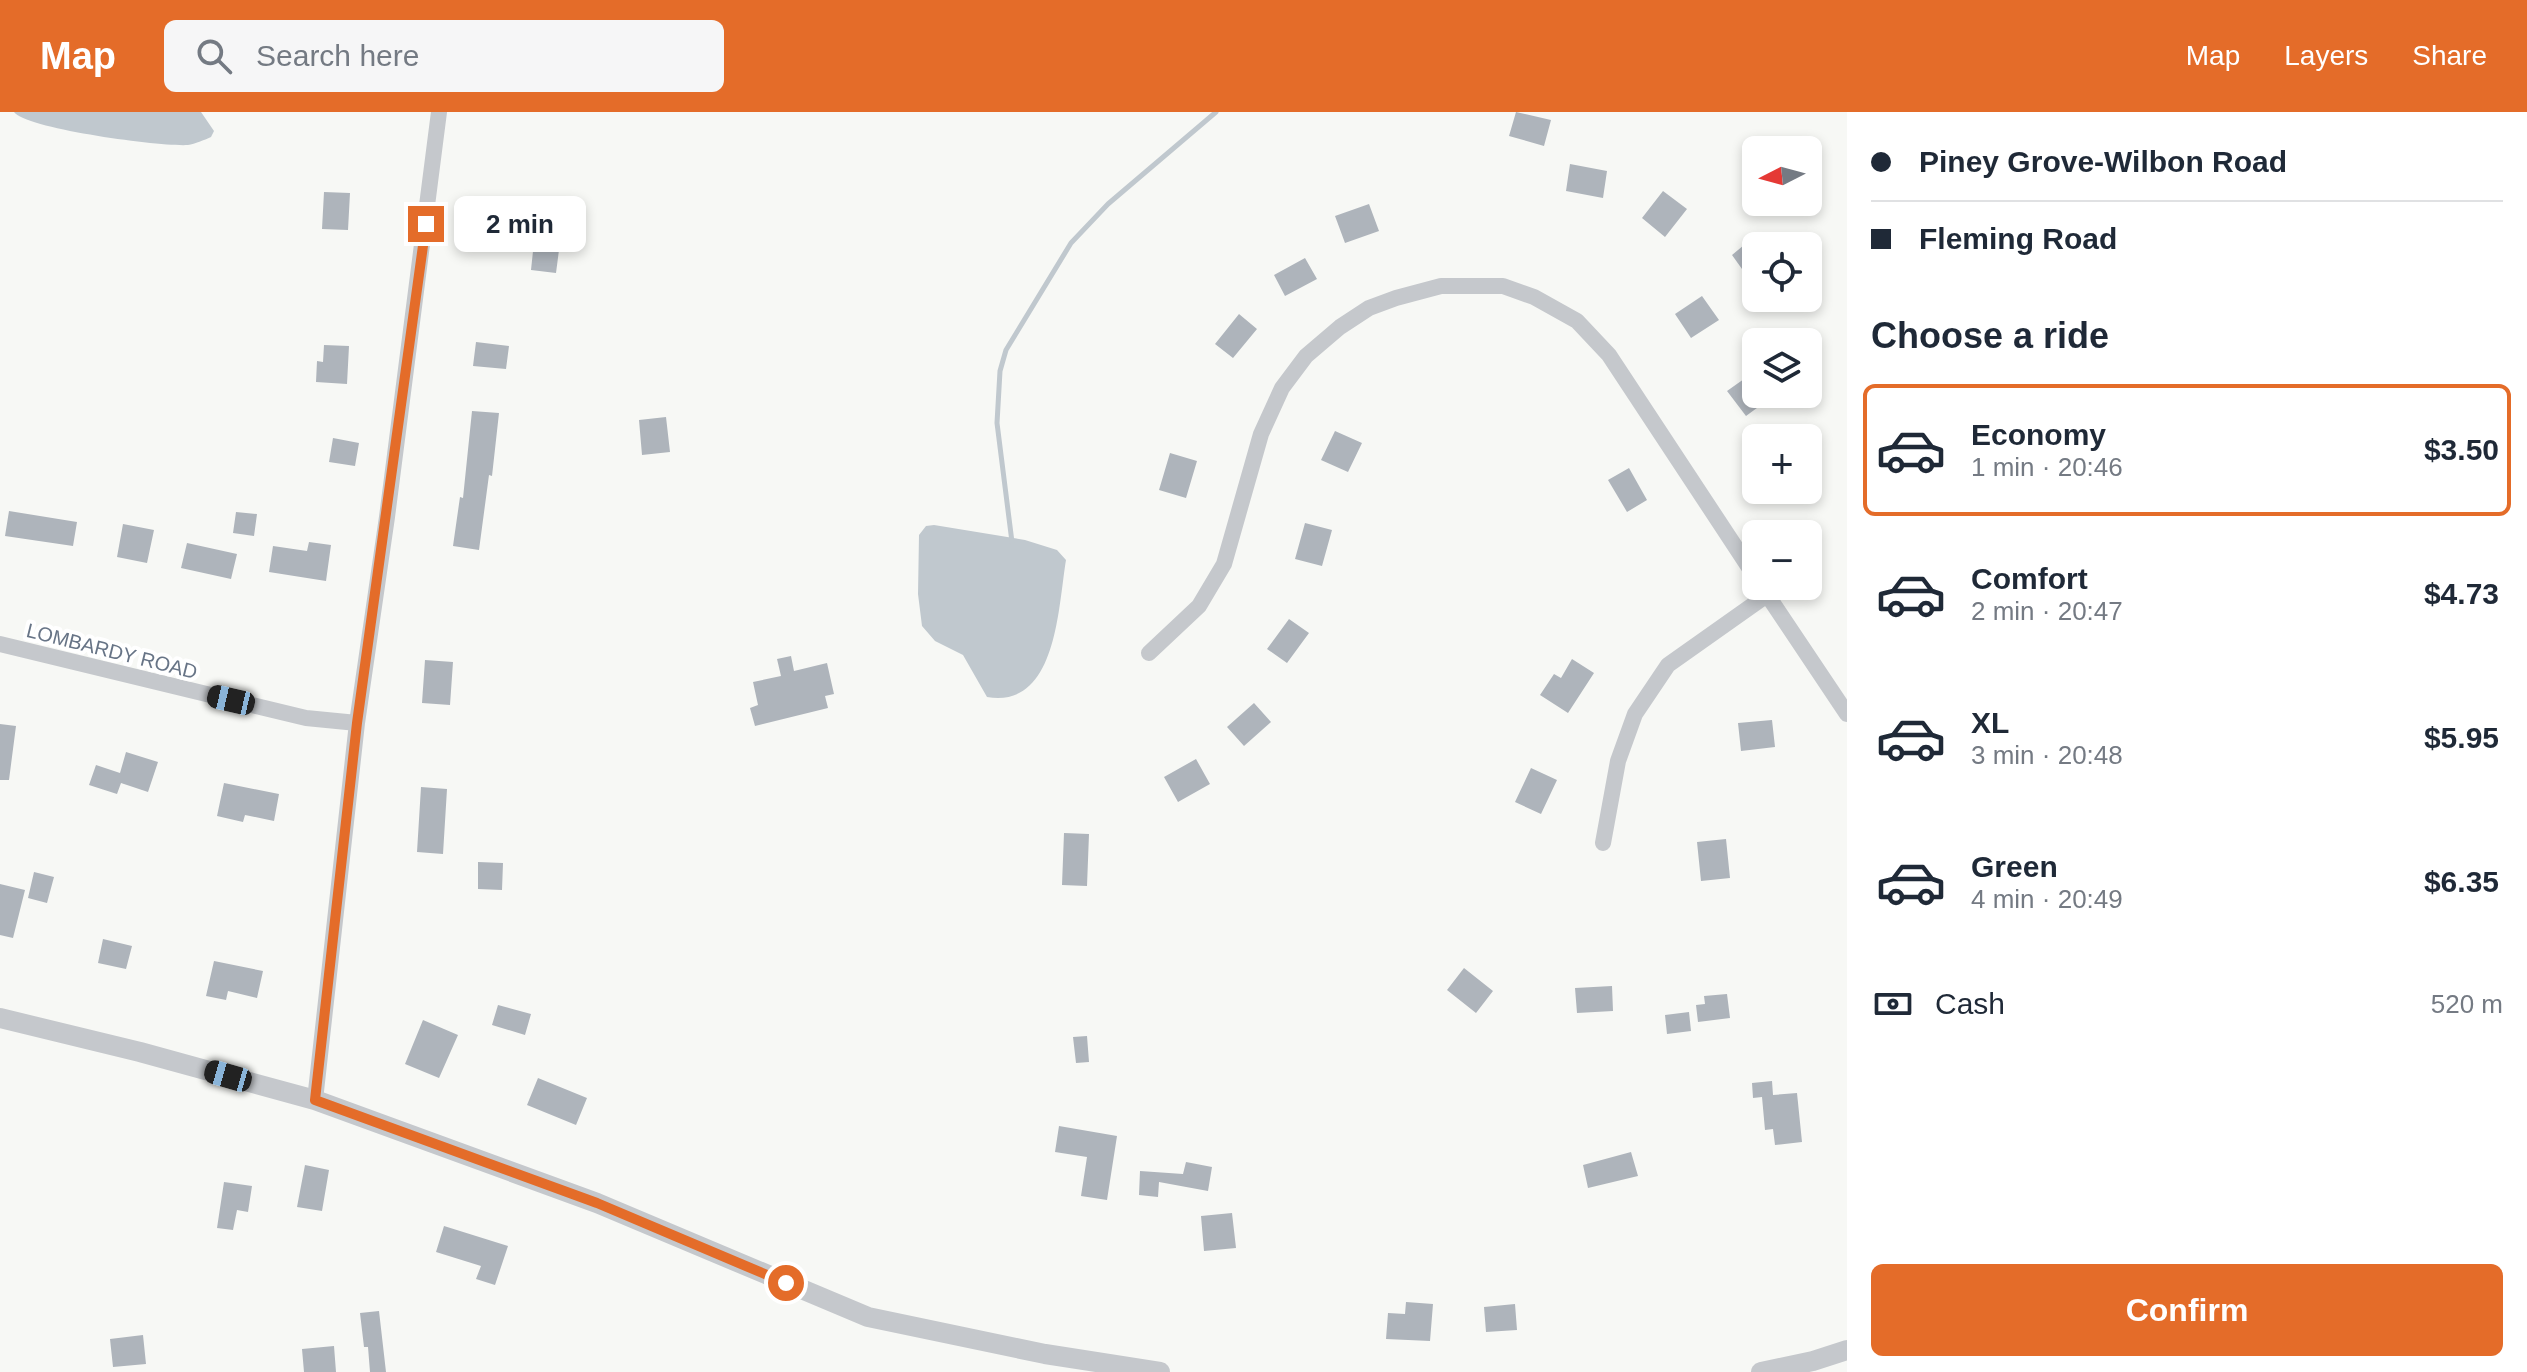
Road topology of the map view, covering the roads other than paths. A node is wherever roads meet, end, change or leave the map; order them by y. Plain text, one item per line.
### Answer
1 (439, 112) edge
2 (1742, 557) edge
3 (1751, 600) edge
4 (1771, 600) edge
5 (0, 644) edge
6 (1149, 653) dead end
7 (1847, 714) edge
8 (357, 723) junction
9 (1603, 843) dead end
10 (0, 1018) edge
11 (315, 1100) junction
12 (1847, 1350) edge
13 (1817, 1367) edge
14 (1160, 1372) edge
15 (1761, 1372) edge

1 - 8 street
2 - 6 street
3 - 9 street
4 - 7 street
5 - 8 street, LOMBARDY ROAD
8 - 11 street
10 - 11 street
11 - 14 street
12 - 13 street
13 - 15 street

